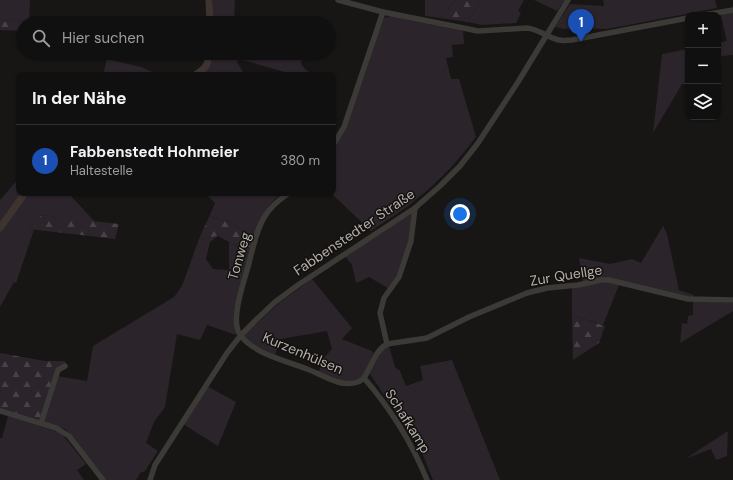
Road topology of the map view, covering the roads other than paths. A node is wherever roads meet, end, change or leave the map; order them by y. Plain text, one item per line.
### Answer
1 (338, 0) edge
2 (568, 0) edge
3 (733, 10) edge
4 (383, 12) junction
5 (721, 12) edge
6 (685, 19) edge
7 (547, 35) junction
8 (336, 140) edge
9 (285, 196) edge
10 (415, 208) junction
11 (733, 300) edge
12 (241, 335) junction
13 (387, 344) junction
14 (65, 366) dead end
15 (364, 378) junction
16 (0, 411) edge
17 (41, 424) junction
18 (103, 480) edge
19 (150, 480) edge
20 (427, 480) edge

1 - 4 street
2 - 7 street, Fabbenstedter Straße
3 - 5 street
4 - 7 street
4 - 8 street
6 - 7 street
7 - 10 street, Fabbenstedter Straße
9 - 12 street, Tonweg
10 - 12 street, Fabbenstedter Straße
10 - 13 street
11 - 13 street, Zur Quellge
12 - 15 street, Kurzenhülsen
12 - 19 street, Fabbenstedter Straße
13 - 15 street
14 - 17 street
15 - 20 street, Schafkamp
16 - 17 street
17 - 18 street

